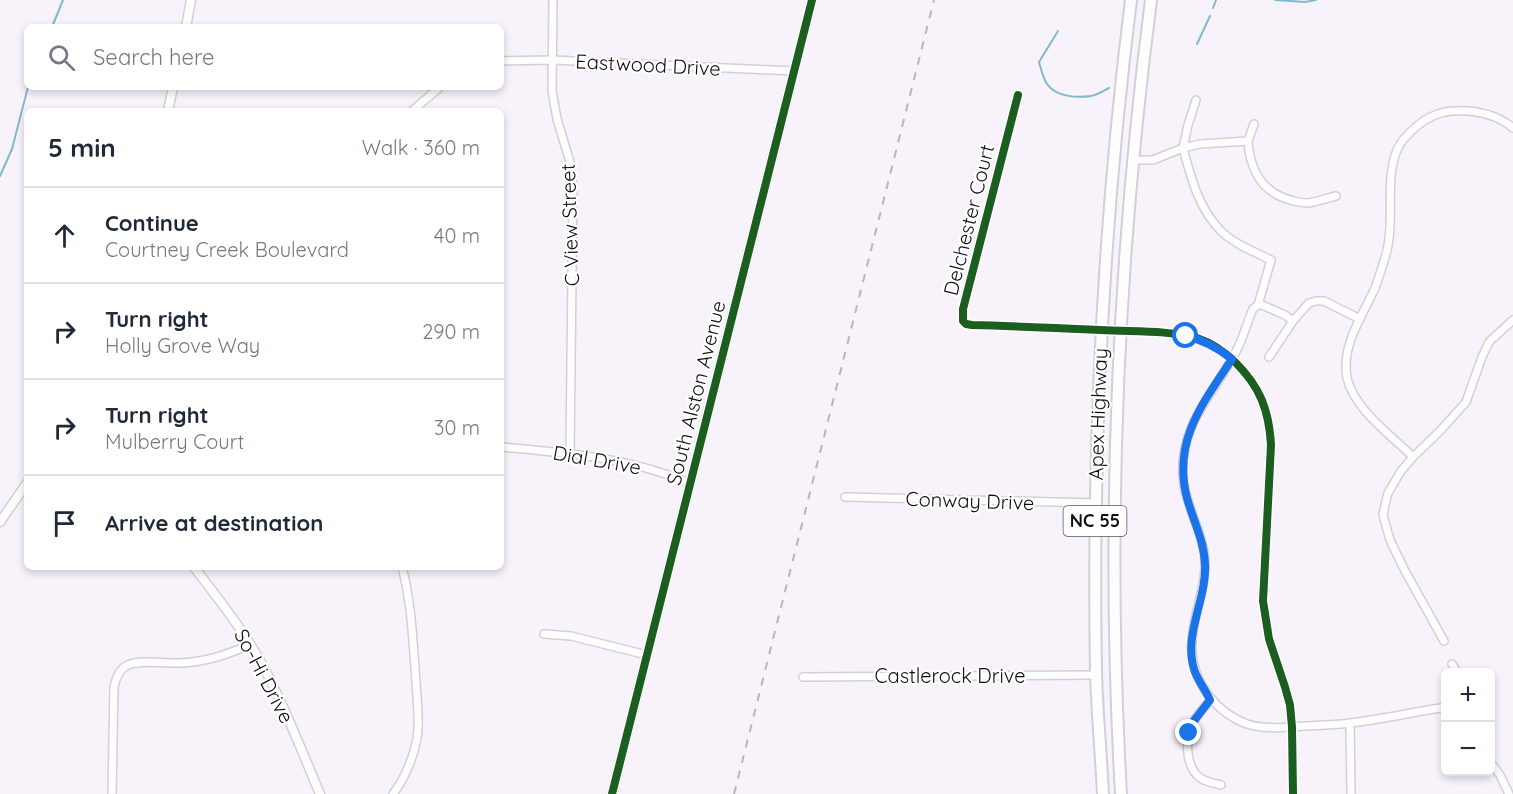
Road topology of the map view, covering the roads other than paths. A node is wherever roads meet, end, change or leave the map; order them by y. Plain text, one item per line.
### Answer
1 (191, 0) edge
2 (553, 0) edge
3 (812, 0) edge
4 (1131, 0) edge
5 (1151, 0) edge
6 (187, 24) edge
7 (552, 60) junction
8 (504, 61) edge
9 (794, 71) junction
10 (172, 90) edge
11 (436, 90) edge
12 (1018, 95) dead end
13 (1196, 100) dead end
14 (169, 108) edge
15 (416, 108) edge
16 (1254, 124) dead end
17 (1513, 128) edge
18 (1248, 141) junction
19 (1183, 148) junction
20 (1133, 160) junction
21 (1336, 196) dead end
22 (1258, 305) junction
23 (1360, 319) junction
24 (1513, 320) edge
25 (1293, 321) junction
26 (1102, 330) junction
27 (1120, 331) junction
28 (1269, 357) dead end
29 (1232, 359) junction
30 (504, 447) edge
31 (570, 453) junction
32 (1413, 457) junction
33 (690, 483) junction
34 (24, 487) edge
35 (845, 497) dead end
36 (1095, 504) junction
37 (0, 522) edge
38 (196, 570) edge
39 (403, 570) edge
40 (544, 634) dead end
41 (1444, 641) dead end
42 (250, 645) junction
43 (647, 655) junction
44 (1452, 664) dead end
45 (1454, 668) edge
46 (1096, 675) junction
47 (803, 677) dead end
48 (1210, 700) junction
49 (1441, 708) edge
50 (1350, 723) junction
51 (1292, 727) junction
52 (1495, 768) edge
53 (1221, 785) dead end
54 (112, 794) edge
55 (320, 794) edge
56 (393, 794) edge
57 (612, 794) edge
58 (1103, 794) edge
59 (1121, 794) edge
60 (1293, 794) edge
61 (1351, 794) edge
62 (1509, 794) edge

1 - 6 street
2 - 7 street, C View Street
3 - 9 street, South Alston Avenue
4 - 26 main road, Apex Highway / NC 55
5 - 20 main road, Apex Highway / NC 55
7 - 8 street, Eastwood Drive
7 - 9 street, Eastwood Drive
7 - 31 street, C View Street
9 - 33 street, South Alston Avenue
10 - 14 street
11 - 15 street
12 - 26 street, Delchester Court
13 - 19 street
16 - 18 street
17 - 23 street
18 - 19 street
18 - 21 street
19 - 20 street
19 - 22 street
20 - 27 main road, Apex Highway / NC 55
22 - 25 street
22 - 29 street
23 - 25 street
23 - 32 street
24 - 32 street
25 - 28 street
26 - 27 street
26 - 36 main road, Apex Highway / NC 55
27 - 29 street
27 - 59 main road, Apex Highway / NC 55
29 - 48 street
29 - 51 street
30 - 31 street, Dial Drive
31 - 33 street, Dial Drive
32 - 41 street
33 - 43 street, South Alston Avenue
34 - 37 street
35 - 36 street, Conway Drive
36 - 46 main road, Apex Highway / NC 55
38 - 42 street, So-Hi Drive
39 - 56 street
40 - 43 street
42 - 54 street
42 - 55 street, So-Hi Drive
43 - 57 street, South Alston Avenue
44 - 45 street
46 - 47 street, Castlerock Drive
46 - 58 main road, Apex Highway / NC 55
48 - 51 street
48 - 53 street
49 - 50 street
50 - 51 street
50 - 61 street
51 - 60 street
52 - 62 street

